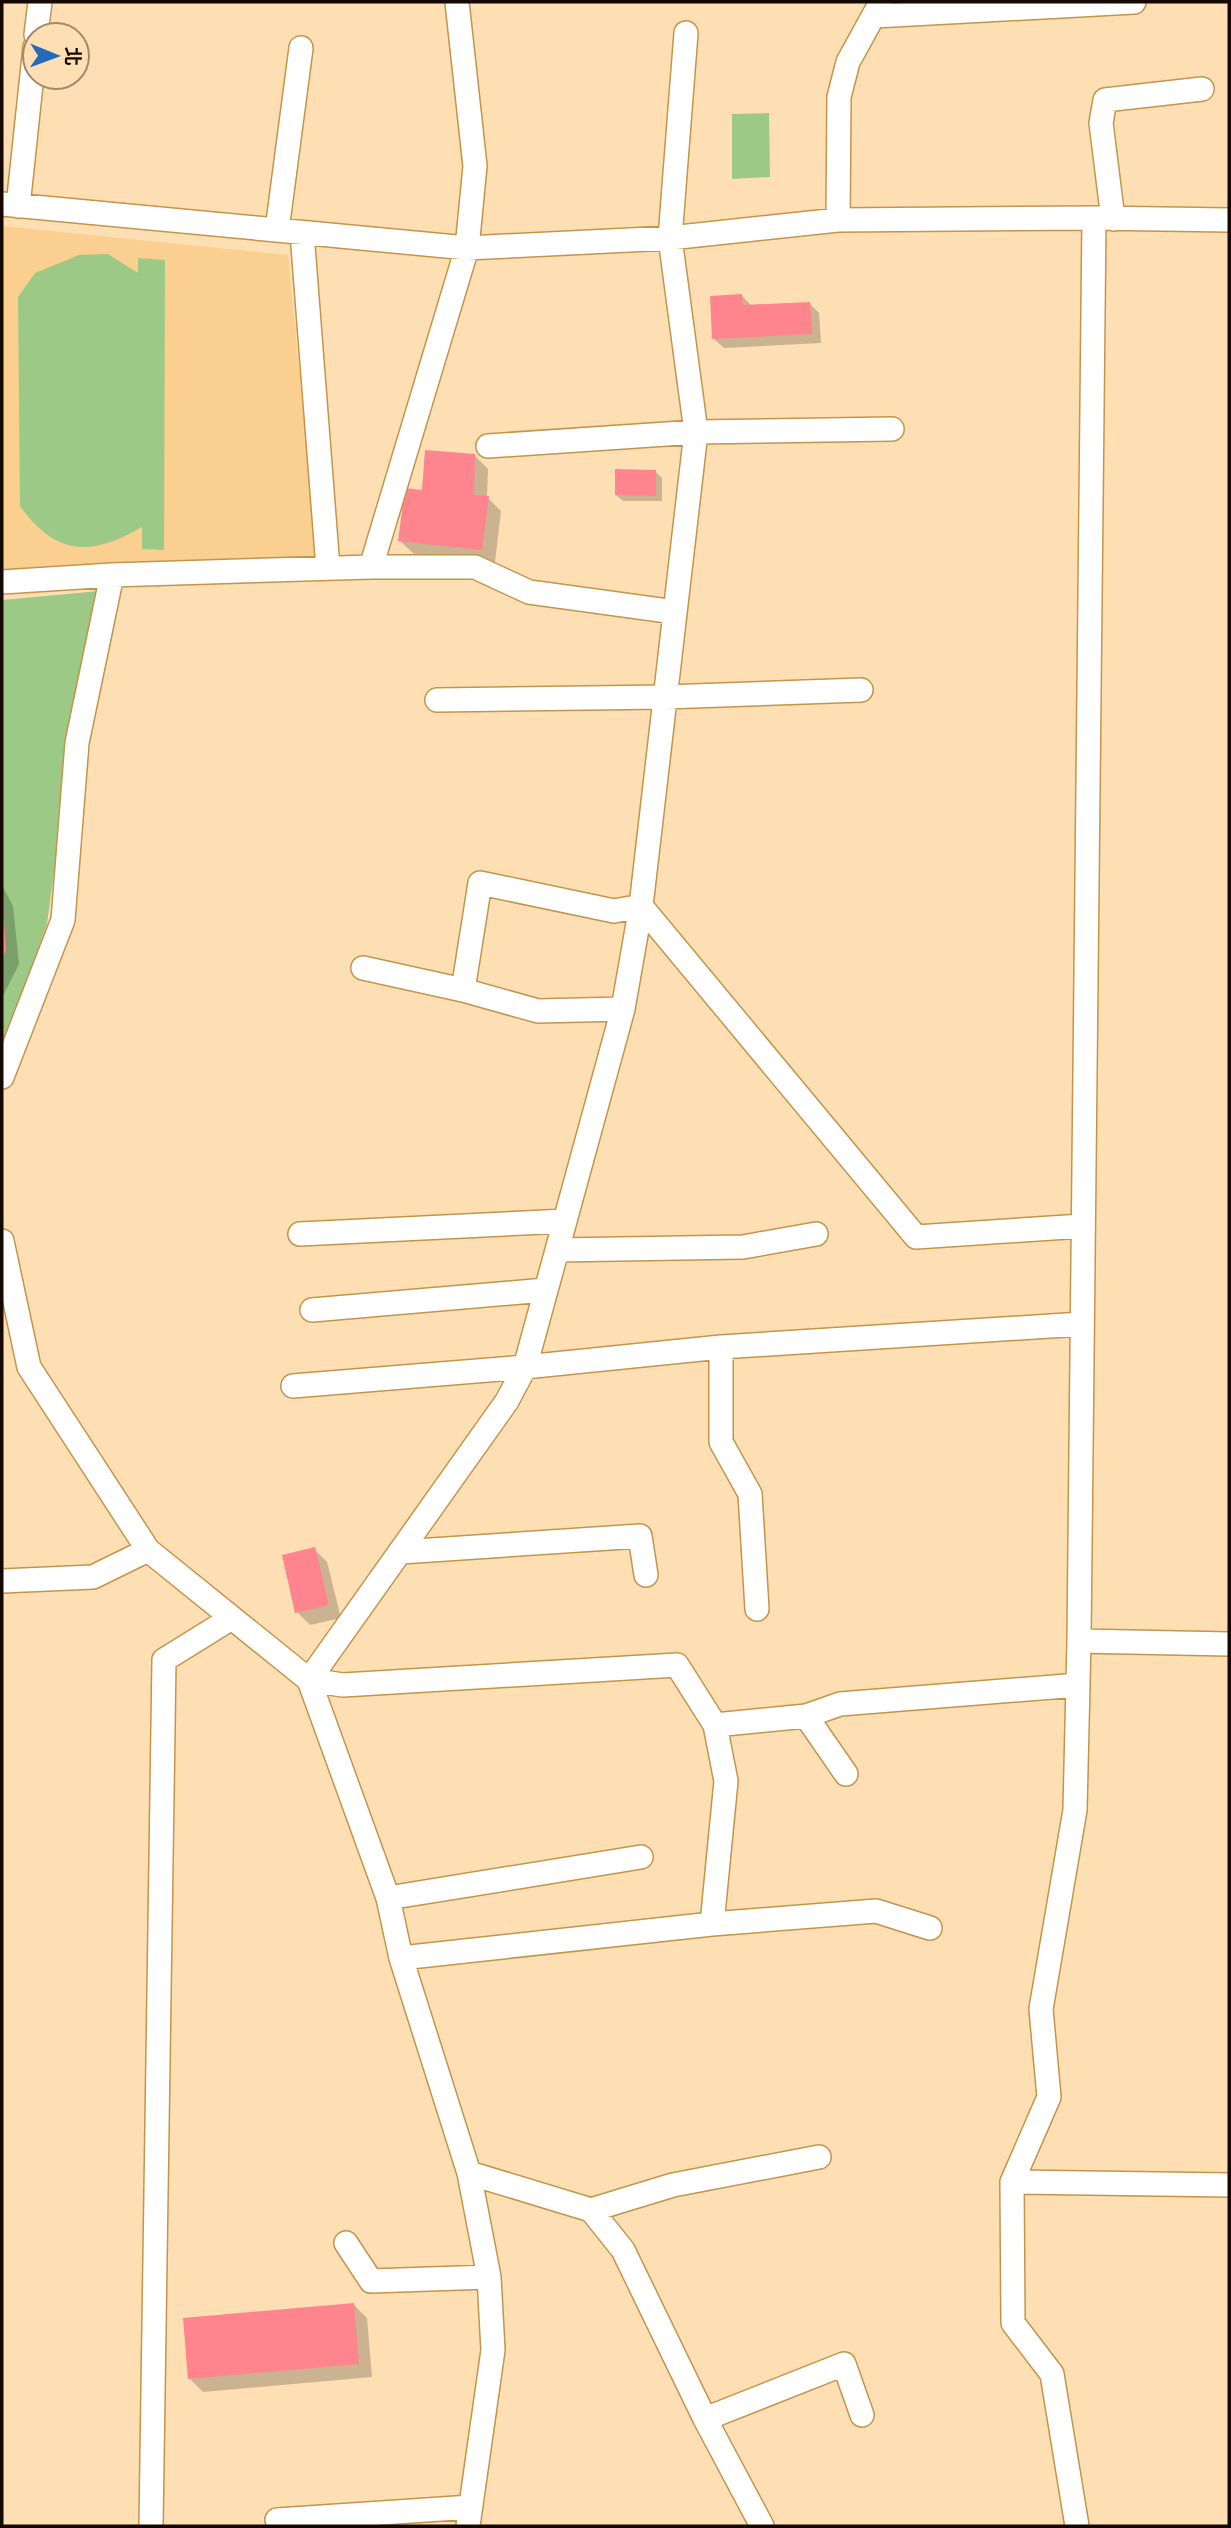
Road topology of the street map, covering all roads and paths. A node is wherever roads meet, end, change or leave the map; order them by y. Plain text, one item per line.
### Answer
1 (40, 2) edge
2 (457, 2) edge
3 (1134, 2) edge
4 (878, 9) edge
5 (38, 21) edge
6 (686, 33) dead end
7 (301, 48) dead end
8 (1202, 89) dead end
9 (28, 91) edge
10 (10, 205) edge
11 (1103, 218) junction
12 (838, 219) junction
13 (1229, 220) edge
14 (277, 230) junction
15 (302, 233) junction
16 (670, 239) junction
17 (467, 248) junction
18 (892, 429) dead end
19 (696, 432) junction
20 (488, 446) dead end
21 (371, 567) junction
22 (328, 568) junction
23 (112, 575) junction
24 (2, 582) edge
25 (675, 612) junction
26 (861, 690) dead end
27 (665, 697) junction
28 (437, 700) dead end
29 (640, 906) junction
30 (363, 968) dead end
31 (463, 990) junction
32 (623, 1009) junction
33 (2, 1077) edge
34 (564, 1221) junction
35 (1082, 1226) junction
36 (300, 1234) dead end
37 (816, 1234) dead end
38 (2, 1241) edge
39 (557, 1250) junction
40 (545, 1290) junction
41 (312, 1310) dead end
42 (1081, 1324) junction
43 (721, 1347) junction
44 (525, 1367) junction
45 (293, 1386) dead end
46 (148, 1550) junction
47 (401, 1552) junction
48 (646, 1575) dead end
49 (2, 1581) edge
50 (757, 1609) dead end
51 (230, 1619) junction
52 (1079, 1641) junction
53 (1229, 1644) edge
54 (309, 1680) junction
55 (1078, 1685) junction
56 (806, 1716) junction
57 (715, 1725) junction
58 (846, 1774) dead end
59 (641, 1857) dead end
60 (388, 1898) junction
61 (712, 1924) junction
62 (930, 1928) dead end
63 (401, 1958) junction
64 (819, 2157) dead end
65 (468, 2173) junction
66 (1012, 2182) junction
67 (1229, 2185) edge
68 (591, 2210) junction
69 (346, 2243) dead end
70 (489, 2277) junction
71 (862, 2415) dead end
72 (705, 2420) junction
73 (470, 2517) edge
74 (277, 2521) dead end
75 (151, 2526) edge
76 (762, 2526) edge
77 (1077, 2526) edge

1 - 5 street
2 - 17 street
3 - 4 street
4 - 12 street
6 - 16 street
7 - 14 street
8 - 11 street
9 - 10 street
10 - 14 street
11 - 12 street
11 - 13 street
11 - 35 street
12 - 16 street
14 - 15 street
15 - 17 street
15 - 22 street
16 - 17 street
16 - 19 street
17 - 21 street
18 - 19 street
19 - 20 street
19 - 25 street
21 - 22 street
21 - 25 street
22 - 23 street
23 - 24 street
23 - 33 street
25 - 27 street
26 - 27 street
27 - 28 street
27 - 29 street
29 - 31 street
29 - 32 street
29 - 35 street
30 - 31 street
31 - 32 street
32 - 34 street
34 - 36 street
34 - 39 street
35 - 42 street
37 - 39 street
38 - 46 street
39 - 40 street
40 - 41 street
40 - 44 street
42 - 43 street
42 - 52 street
43 - 44 street
43 - 50 street
44 - 45 street
44 - 47 street
46 - 49 street
46 - 51 street
47 - 48 street
47 - 54 street
51 - 54 street
51 - 75 street
52 - 53 street
52 - 55 street
54 - 57 street
54 - 60 street
55 - 56 street
55 - 66 street
56 - 57 street
56 - 58 street
57 - 61 street
59 - 60 street
60 - 63 street
61 - 62 street
61 - 63 street
63 - 65 street
64 - 68 street
65 - 68 street
65 - 70 street
66 - 67 street
66 - 77 street
68 - 72 street
69 - 70 street
70 - 73 street
71 - 72 street
72 - 76 street
73 - 74 street

